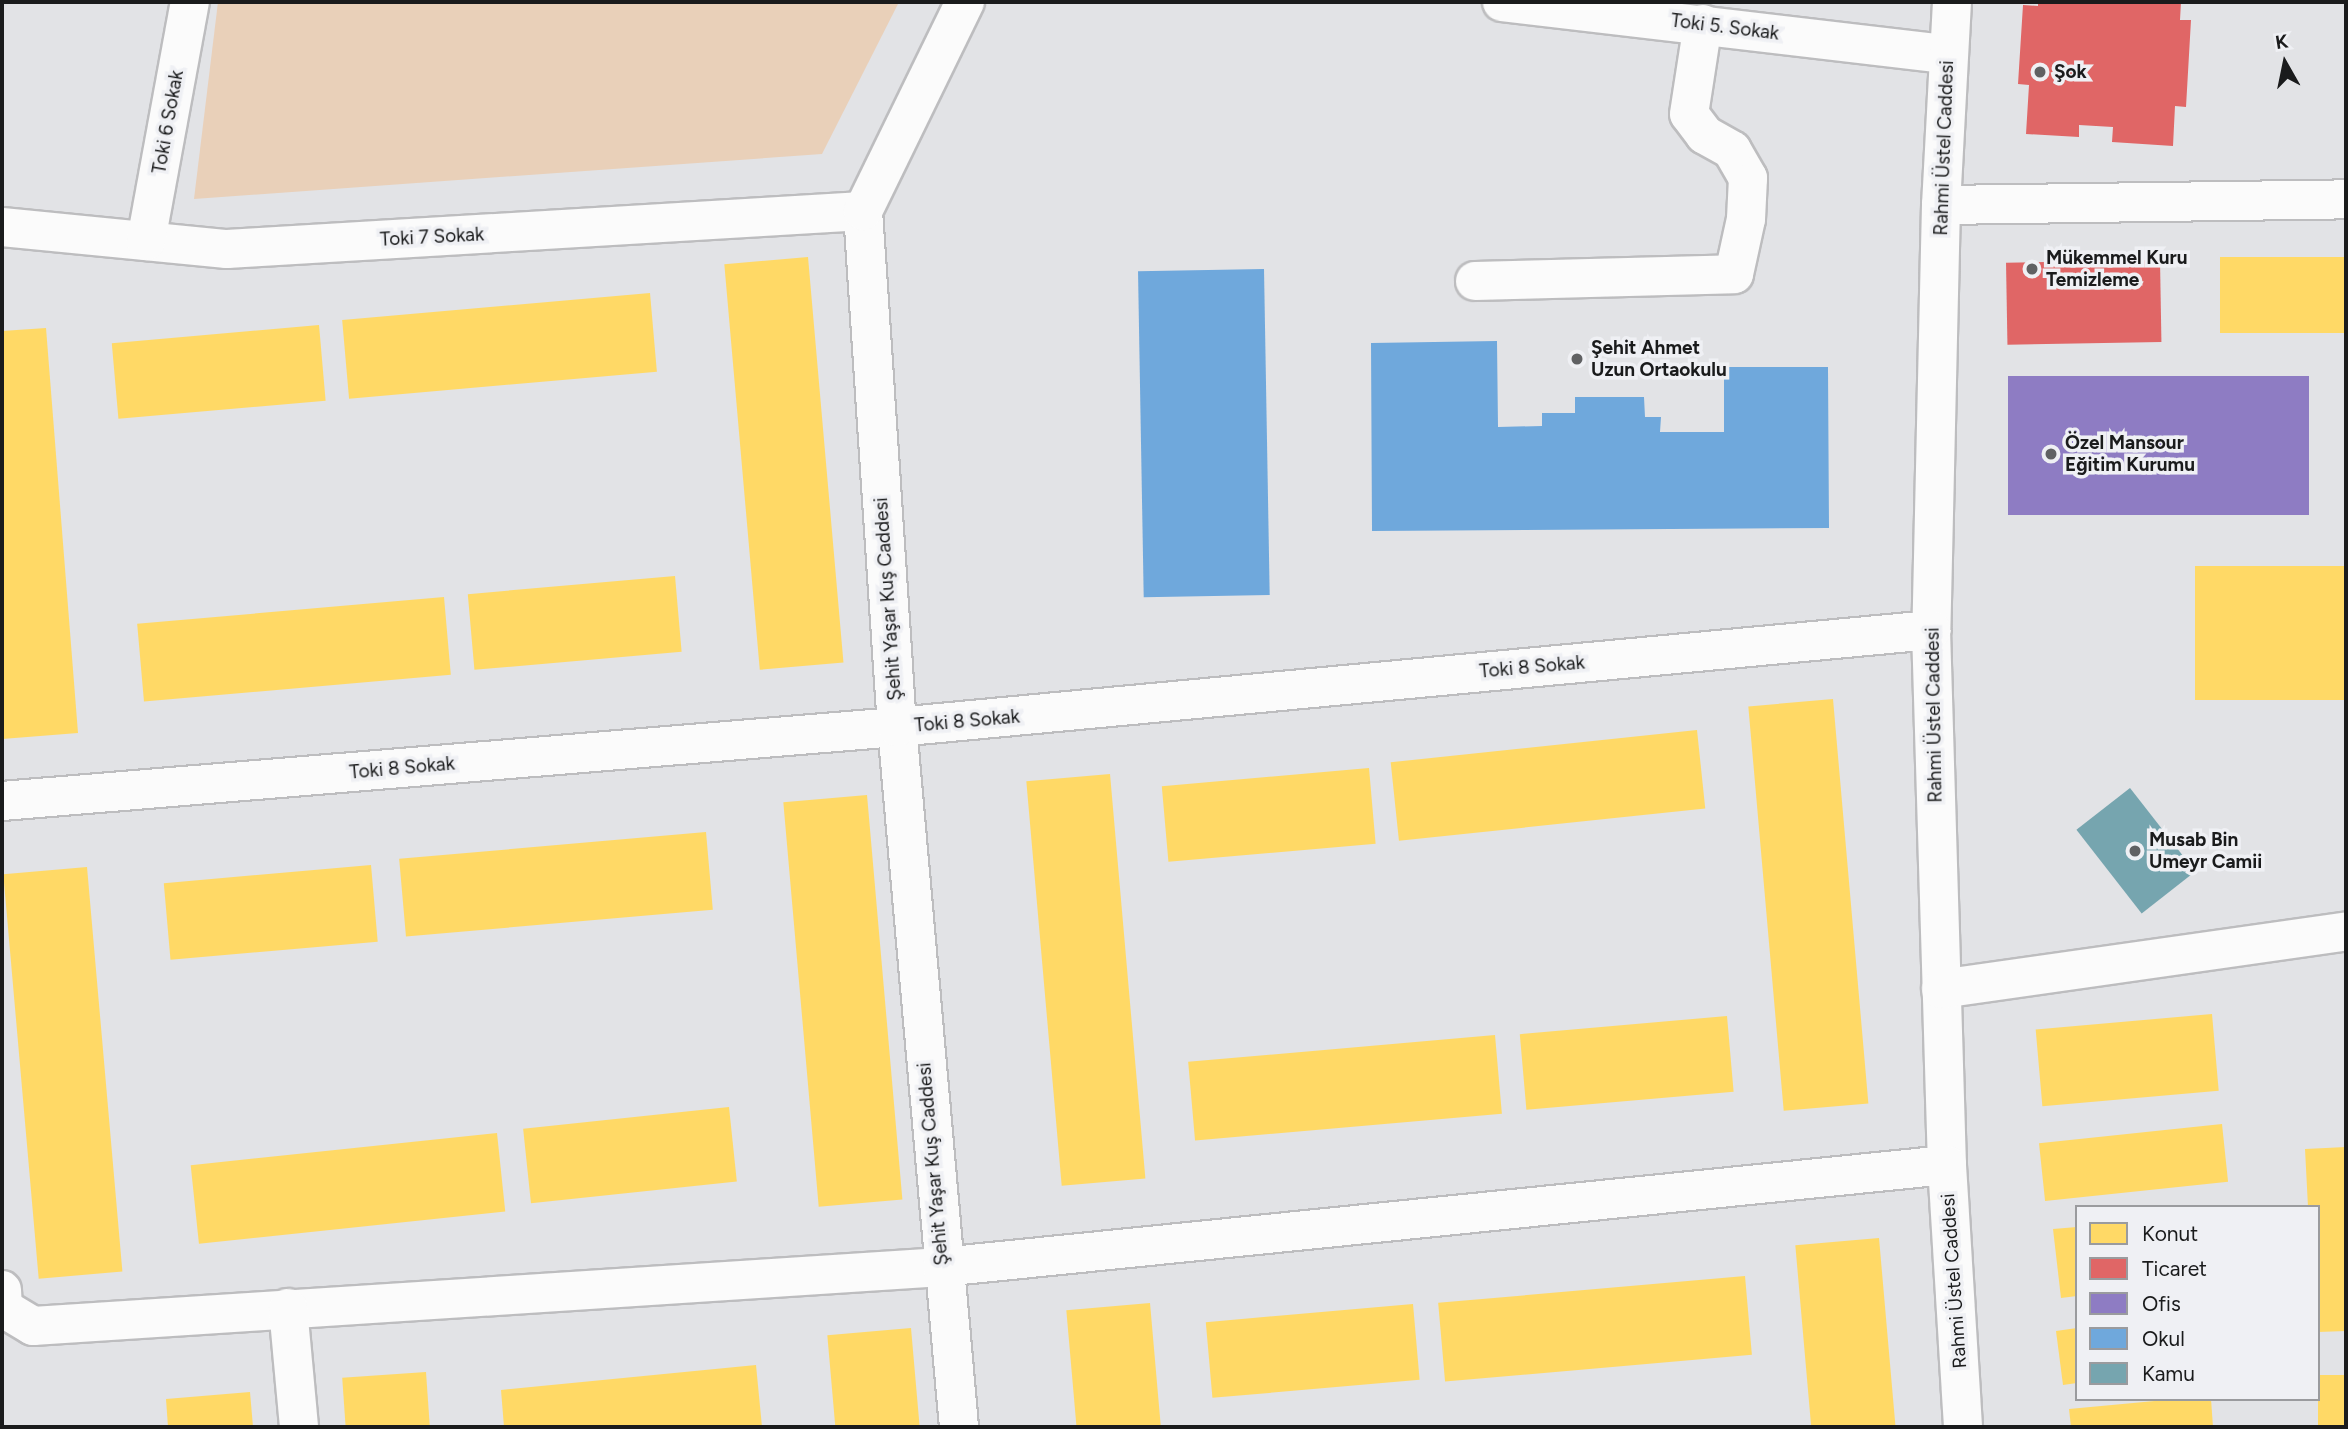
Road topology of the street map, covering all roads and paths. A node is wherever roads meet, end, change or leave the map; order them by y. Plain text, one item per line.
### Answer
1 (190, 2) edge
2 (965, 2) edge
3 (1502, 2) edge
4 (1952, 2) edge
5 (1703, 24) junction
6 (1948, 54) junction
7 (2346, 199) edge
8 (1941, 205) junction
9 (863, 211) junction
10 (2, 227) edge
11 (146, 241) junction
12 (1475, 281) dead end
13 (1931, 630) junction
14 (897, 727) junction
15 (2, 801) edge
16 (2346, 931) edge
17 (1941, 989) junction
18 (1947, 1165) junction
19 (942, 1266) junction
20 (2, 1290) edge
21 (288, 1308) junction
22 (299, 1427) edge
23 (959, 1427) edge
24 (1963, 1427) edge

1 - 11 street, Toki 6 Sokak
2 - 9 street, Şehit Yaşar Kuş Caddesi
3 - 5 street, Toki 5. Sokak
4 - 6 street, Rahmi Üstel Caddesi
5 - 6 street, Toki 5. Sokak
5 - 12 street
6 - 8 street, Rahmi Üstel Caddesi
7 - 8 street
8 - 13 street, Rahmi Üstel Caddesi
9 - 11 street, Toki 7 Sokak
9 - 14 street, Şehit Yaşar Kuş Caddesi
10 - 11 street, Toki 7 Sokak
13 - 14 street, Toki 8 Sokak
13 - 17 street, Rahmi Üstel Caddesi
14 - 15 street, Toki 8 Sokak
14 - 19 street, Şehit Yaşar Kuş Caddesi
16 - 17 street
17 - 18 street, Rahmi Üstel Caddesi
18 - 19 street
18 - 24 street, Rahmi Üstel Caddesi
19 - 21 street
19 - 23 street, Şehit Yaşar Kuş Caddesi
20 - 21 street
21 - 22 street

